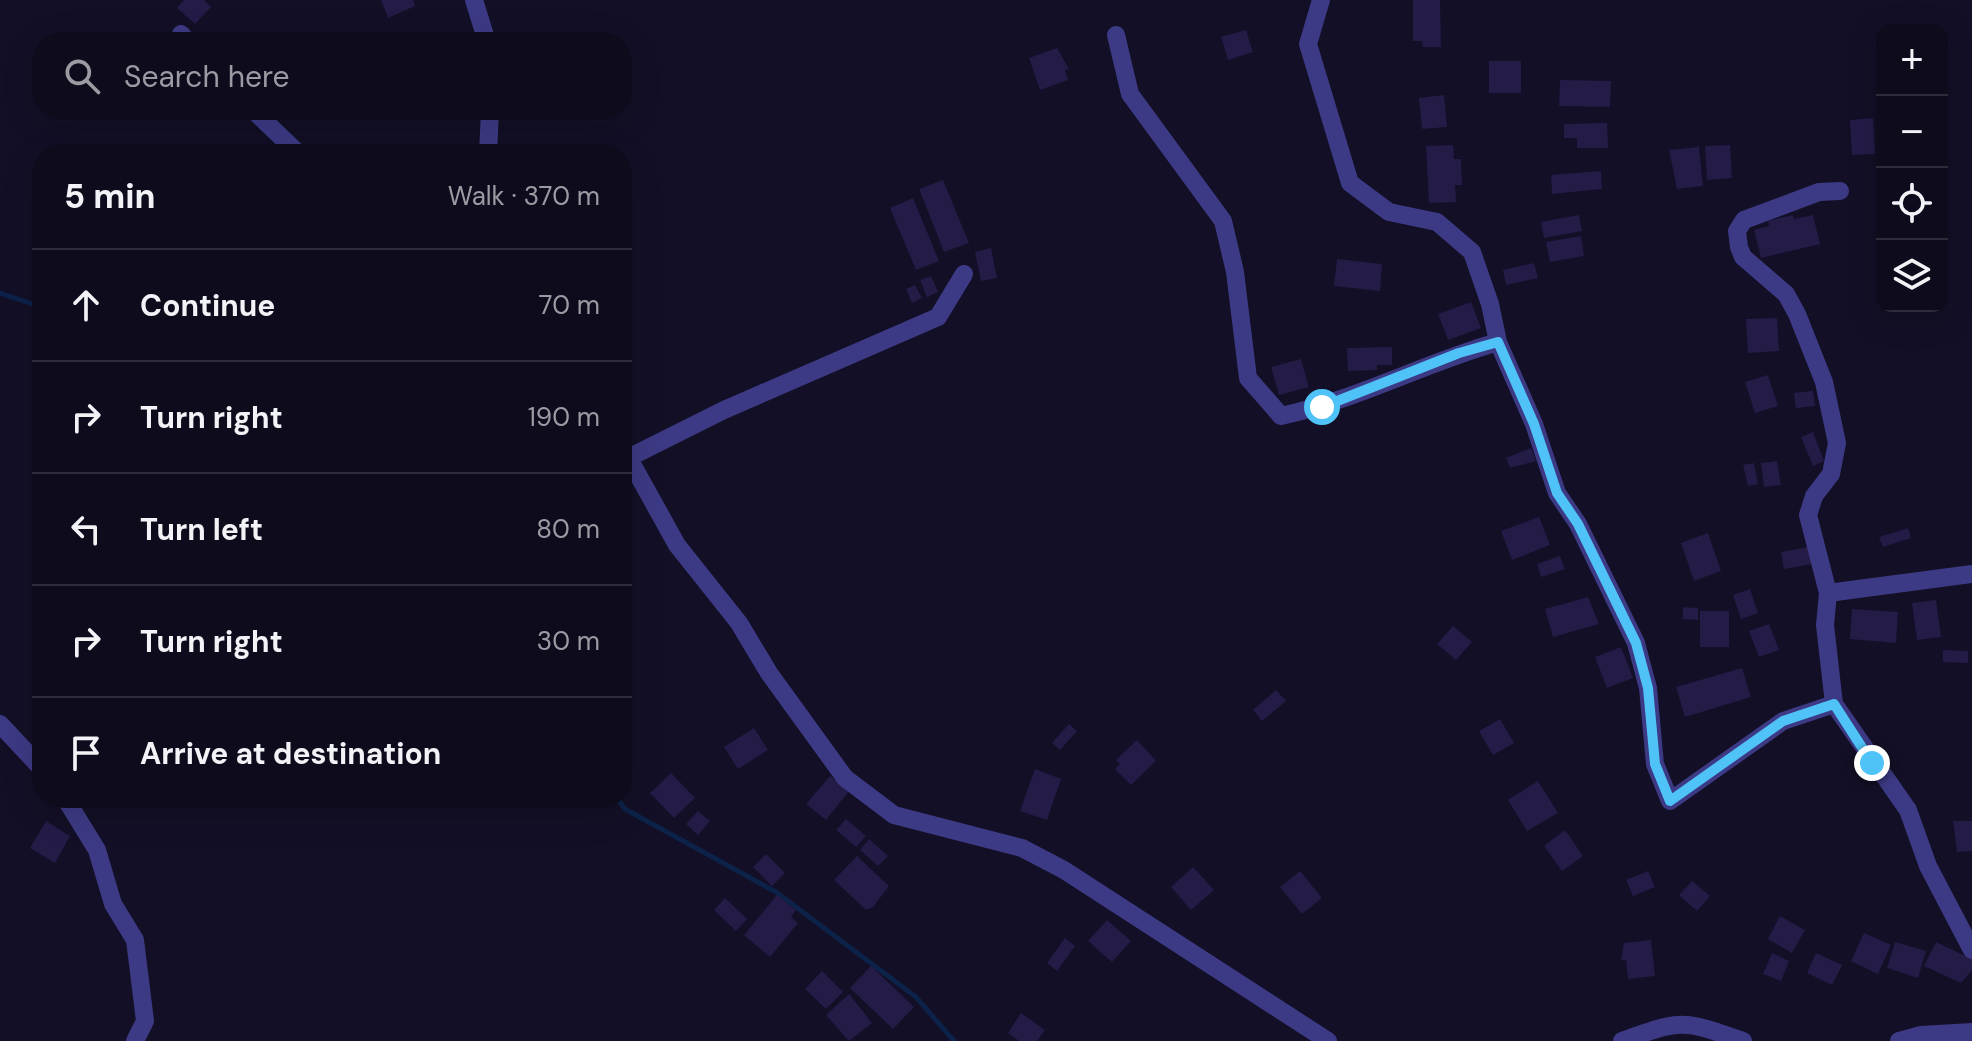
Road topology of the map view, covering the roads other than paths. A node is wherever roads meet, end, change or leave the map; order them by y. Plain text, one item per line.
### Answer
1 (474, 0) edge
2 (1321, 0) edge
3 (484, 32) edge
4 (1116, 35) dead end
5 (263, 120) edge
6 (490, 120) edge
7 (289, 144) edge
8 (488, 144) edge
9 (1840, 191) dead end
10 (964, 274) dead end
11 (1498, 342) junction
12 (632, 449) edge
13 (632, 465) edge
14 (1972, 574) edge
15 (1828, 593) junction
16 (1834, 704) junction
17 (0, 724) edge
18 (32, 758) edge
19 (71, 808) edge
20 (1972, 950) edge
21 (1972, 1032) edge
22 (135, 1041) edge
23 (1328, 1041) edge
24 (1622, 1041) edge
25 (1743, 1041) edge
26 (1899, 1041) edge

1 - 3 street
2 - 11 street
4 - 11 street
5 - 7 street
6 - 8 street
9 - 15 street
10 - 12 street
11 - 16 street
13 - 23 street
14 - 15 street
15 - 16 street
16 - 20 street
17 - 18 street
19 - 22 street
21 - 26 street
24 - 25 street

